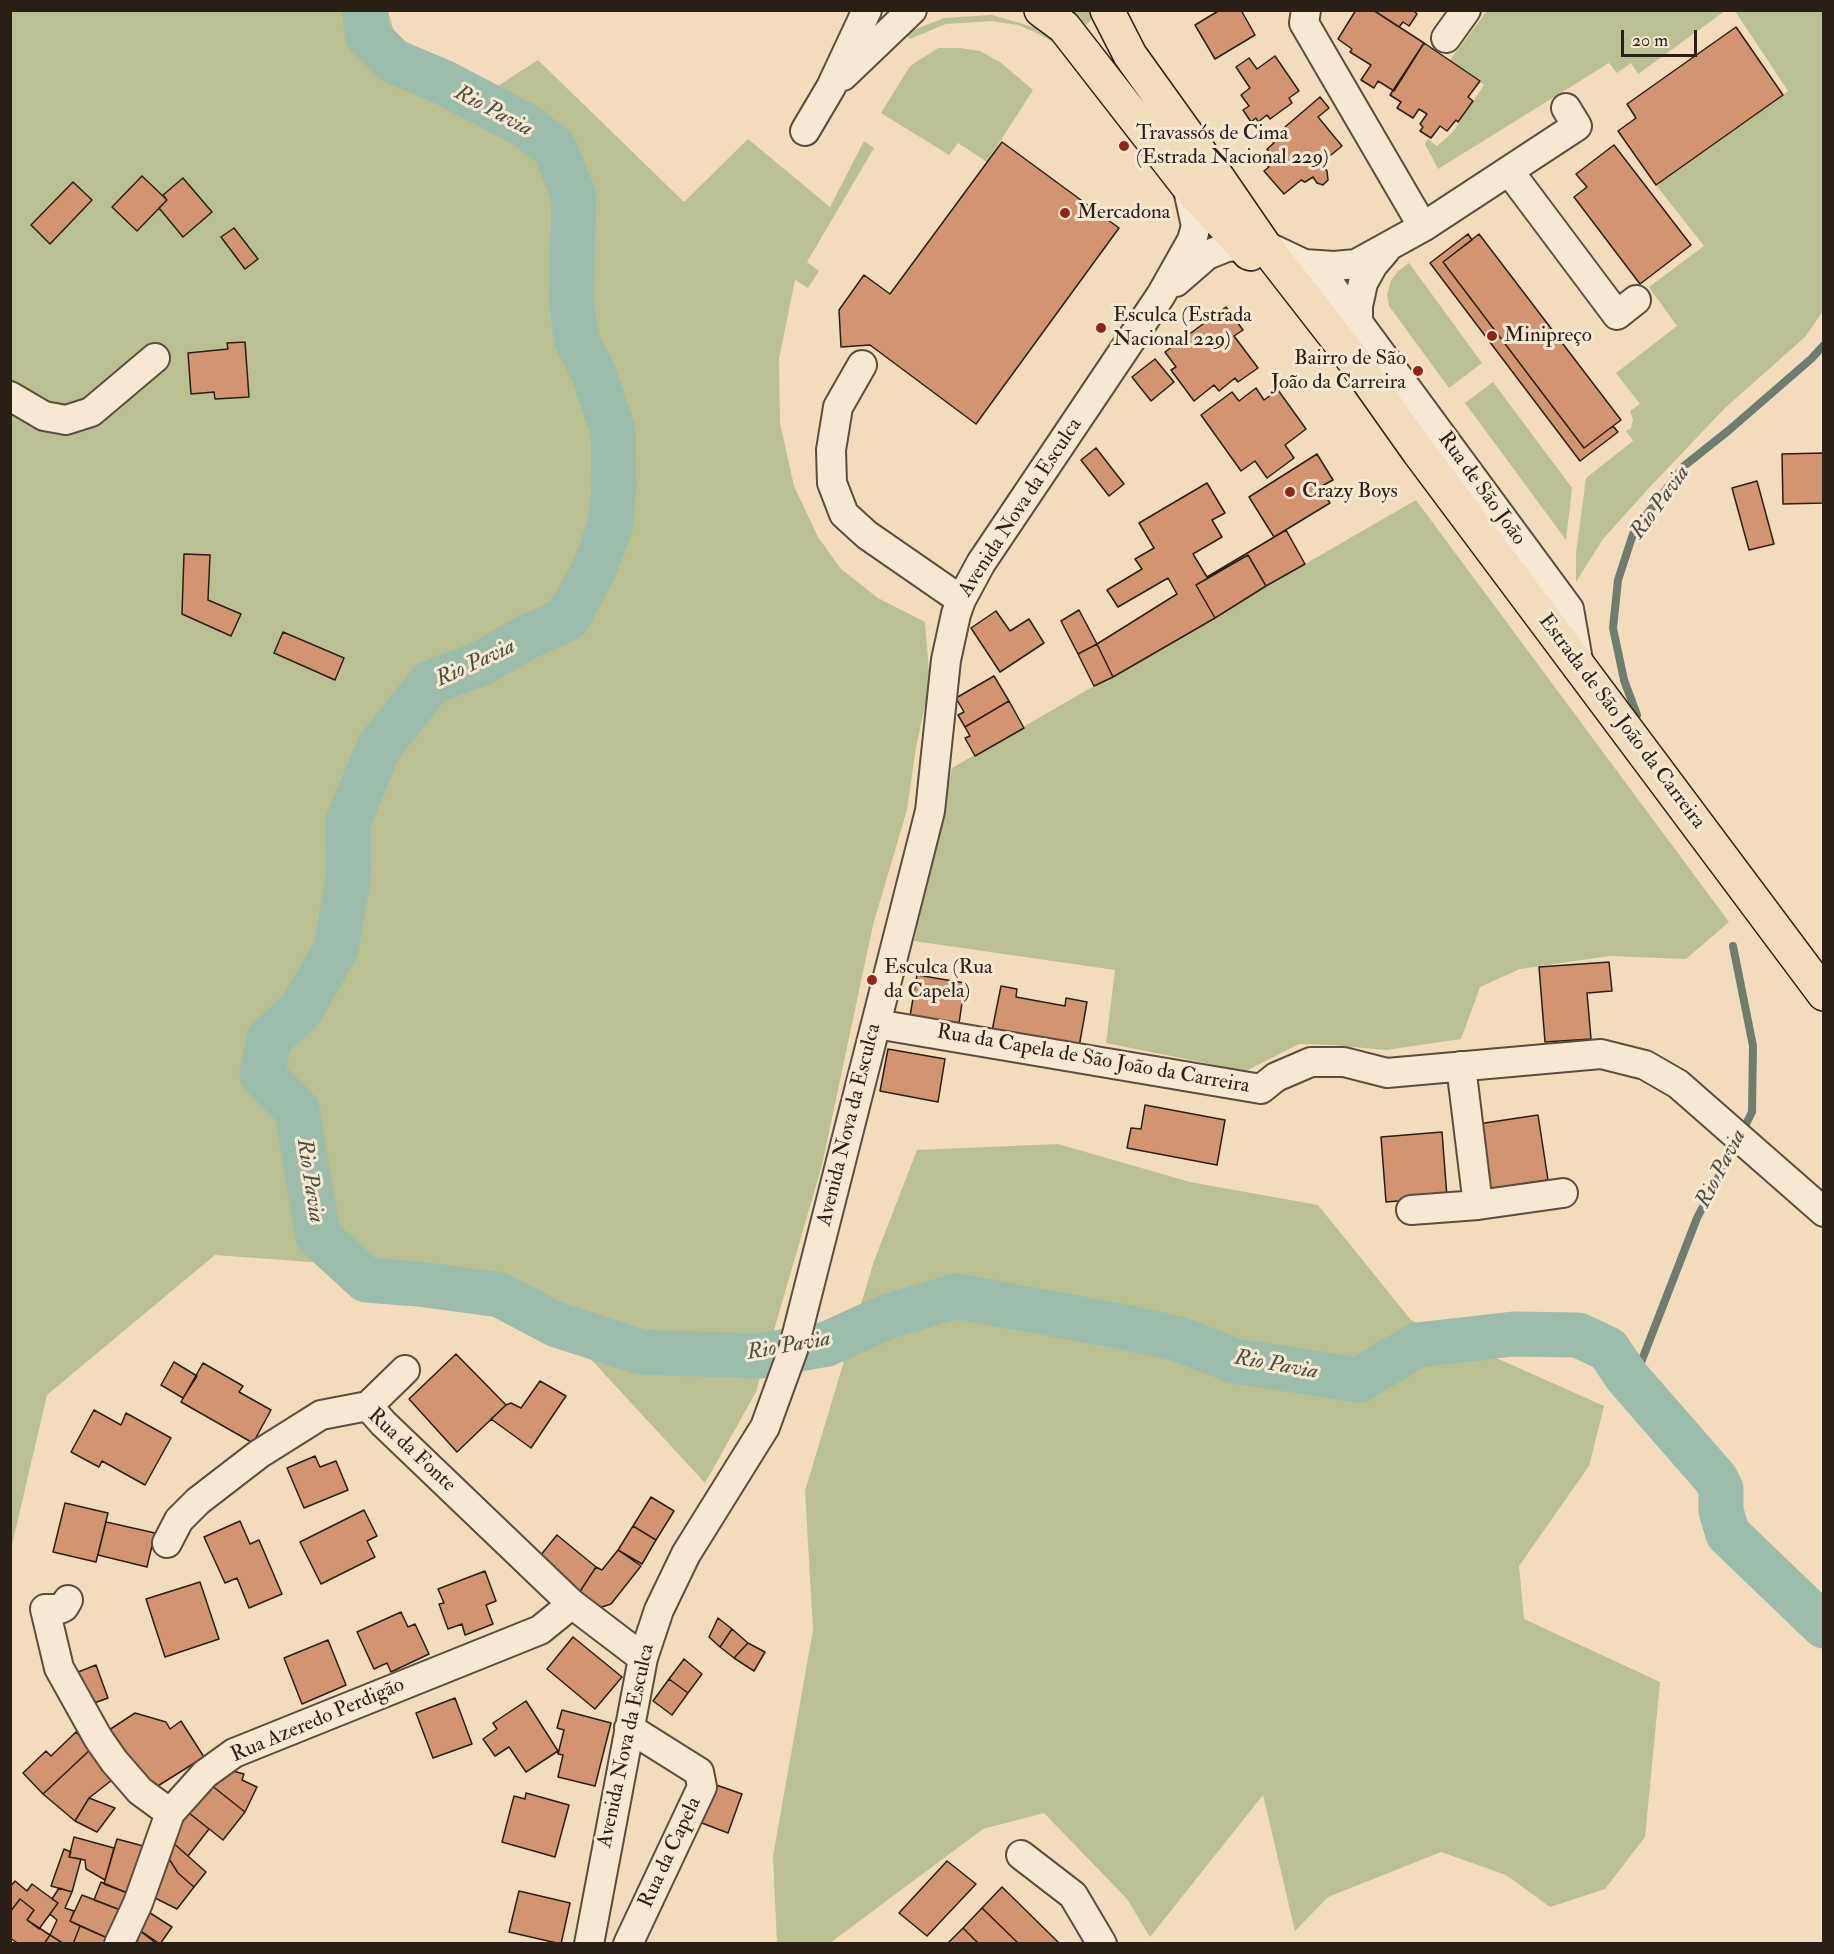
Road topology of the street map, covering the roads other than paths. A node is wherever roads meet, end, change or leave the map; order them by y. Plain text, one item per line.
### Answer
1 (867, 10) edge
2 (912, 10) edge
3 (1041, 10) edge
4 (1107, 10) edge
5 (1466, 10) edge
6 (1302, 15) edge
7 (1446, 38) dead end
8 (831, 87) junction
9 (1566, 108) dead end
10 (805, 131) dead end
11 (1509, 171) junction
12 (1187, 185) junction
13 (1423, 227) junction
14 (1389, 247) junction
15 (1257, 250) junction
16 (1304, 264) junction
17 (1161, 295) junction
18 (1636, 300) dead end
19 (1358, 323) junction
20 (155, 358) dead end
21 (862, 365) dead end
22 (10, 396) edge
23 (961, 600) junction
24 (1579, 666) junction
25 (1824, 994) edge
26 (876, 1023) junction
27 (1461, 1066) junction
28 (1563, 1193) dead end
29 (1479, 1205) junction
30 (1411, 1210) dead end
31 (1824, 1212) edge
32 (405, 1370) dead end
33 (368, 1406) junction
34 (167, 1544) dead end
35 (68, 1600) dead end
36 (572, 1604) junction
37 (643, 1658) junction
38 (629, 1728) junction
39 (170, 1813) junction
40 (1021, 1855) dead end
41 (119, 1944) edge
42 (589, 1944) edge
43 (628, 1944) edge
44 (1102, 1944) edge

1 - 8 street
2 - 8 street
3 - 12 main road, Estrada de São João da Carreira
4 - 15 main road, Estrada de São João da Carreira
5 - 7 street
6 - 13 street
8 - 10 street
9 - 11 street, Rua de São João
11 - 13 street, Rua de São João
11 - 18 street
12 - 15 main road, Estrada de São João da Carreira
12 - 17 street, Avenida Nova da Esculca
13 - 14 street, Rua de São João
14 - 16 street, Rua de São João
14 - 19 street, Rua de São João
15 - 16 street, Rua de São João
15 - 17 street, Avenida Nova da Esculca
15 - 24 main road, Estrada de São João da Carreira
16 - 19 street, Rua de São João
17 - 23 street, Avenida Nova da Esculca
19 - 24 street, Rua de São João
20 - 22 street
21 - 23 street
23 - 26 street, Avenida Nova da Esculca
24 - 25 main road, Estrada de São João da Carreira
26 - 27 street, Rua da Capela de São João da Carreira
26 - 37 street, Avenida Nova da Esculca
27 - 29 street
27 - 31 street, Rua da Capela de São João da Carreira
28 - 29 street
29 - 30 street
32 - 33 street
33 - 34 street, Rua da Fonte
33 - 36 street, Rua da Fonte
35 - 39 street
36 - 37 street, Rua da Fonte
36 - 39 street, Rua Azeredo Perdigão
37 - 38 street, Avenida Nova da Esculca
38 - 42 street, Avenida Nova da Esculca
38 - 43 street, Rua da Capela
39 - 41 street, Rua Azeredo Perdigão
40 - 44 street

